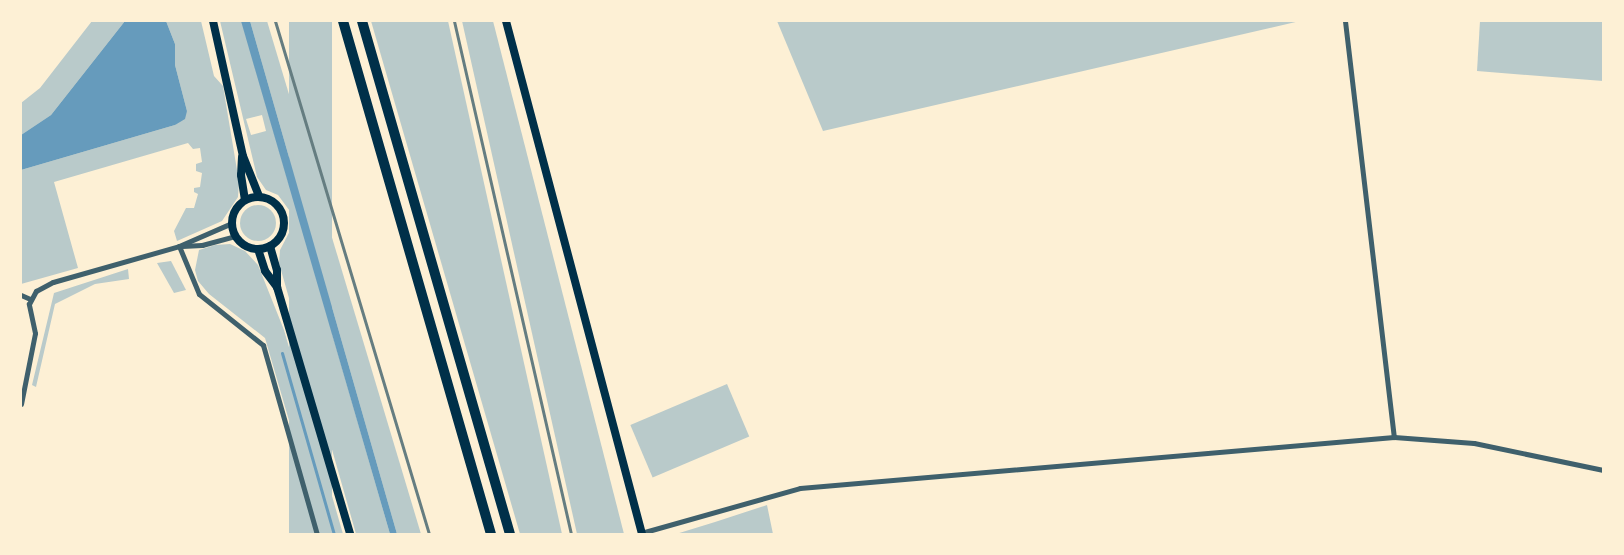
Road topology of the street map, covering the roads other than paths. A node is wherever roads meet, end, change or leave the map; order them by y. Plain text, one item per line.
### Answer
1 (213, 21) edge
2 (343, 21) edge
3 (362, 21) edge
4 (506, 21) edge
5 (1345, 21) edge
6 (242, 156) junction
7 (259, 196) junction
8 (245, 200) junction
9 (232, 223) junction
10 (235, 236) junction
11 (179, 246) junction
12 (270, 246) junction
13 (258, 249) junction
14 (277, 287) junction
15 (21, 295) edge
16 (30, 299) junction
17 (21, 404) edge
18 (1394, 437) junction
19 (1603, 470) edge
20 (642, 533) edge
21 (317, 534) edge
22 (350, 534) edge
23 (491, 534) edge
24 (510, 534) edge

1 - 6 main road
2 - 23 highway
3 - 24 highway
4 - 20 main road
5 - 18 street
6 - 7 main road
6 - 8 main road
7 - 8 main road
7 - 12 main road
8 - 9 main road
9 - 10 main road
9 - 11 street
10 - 11 street
10 - 13 main road
11 - 16 street
11 - 21 street
12 - 13 main road
12 - 14 main road
13 - 14 main road
14 - 22 main road
15 - 16 street
16 - 17 street
18 - 19 street
18 - 20 street

